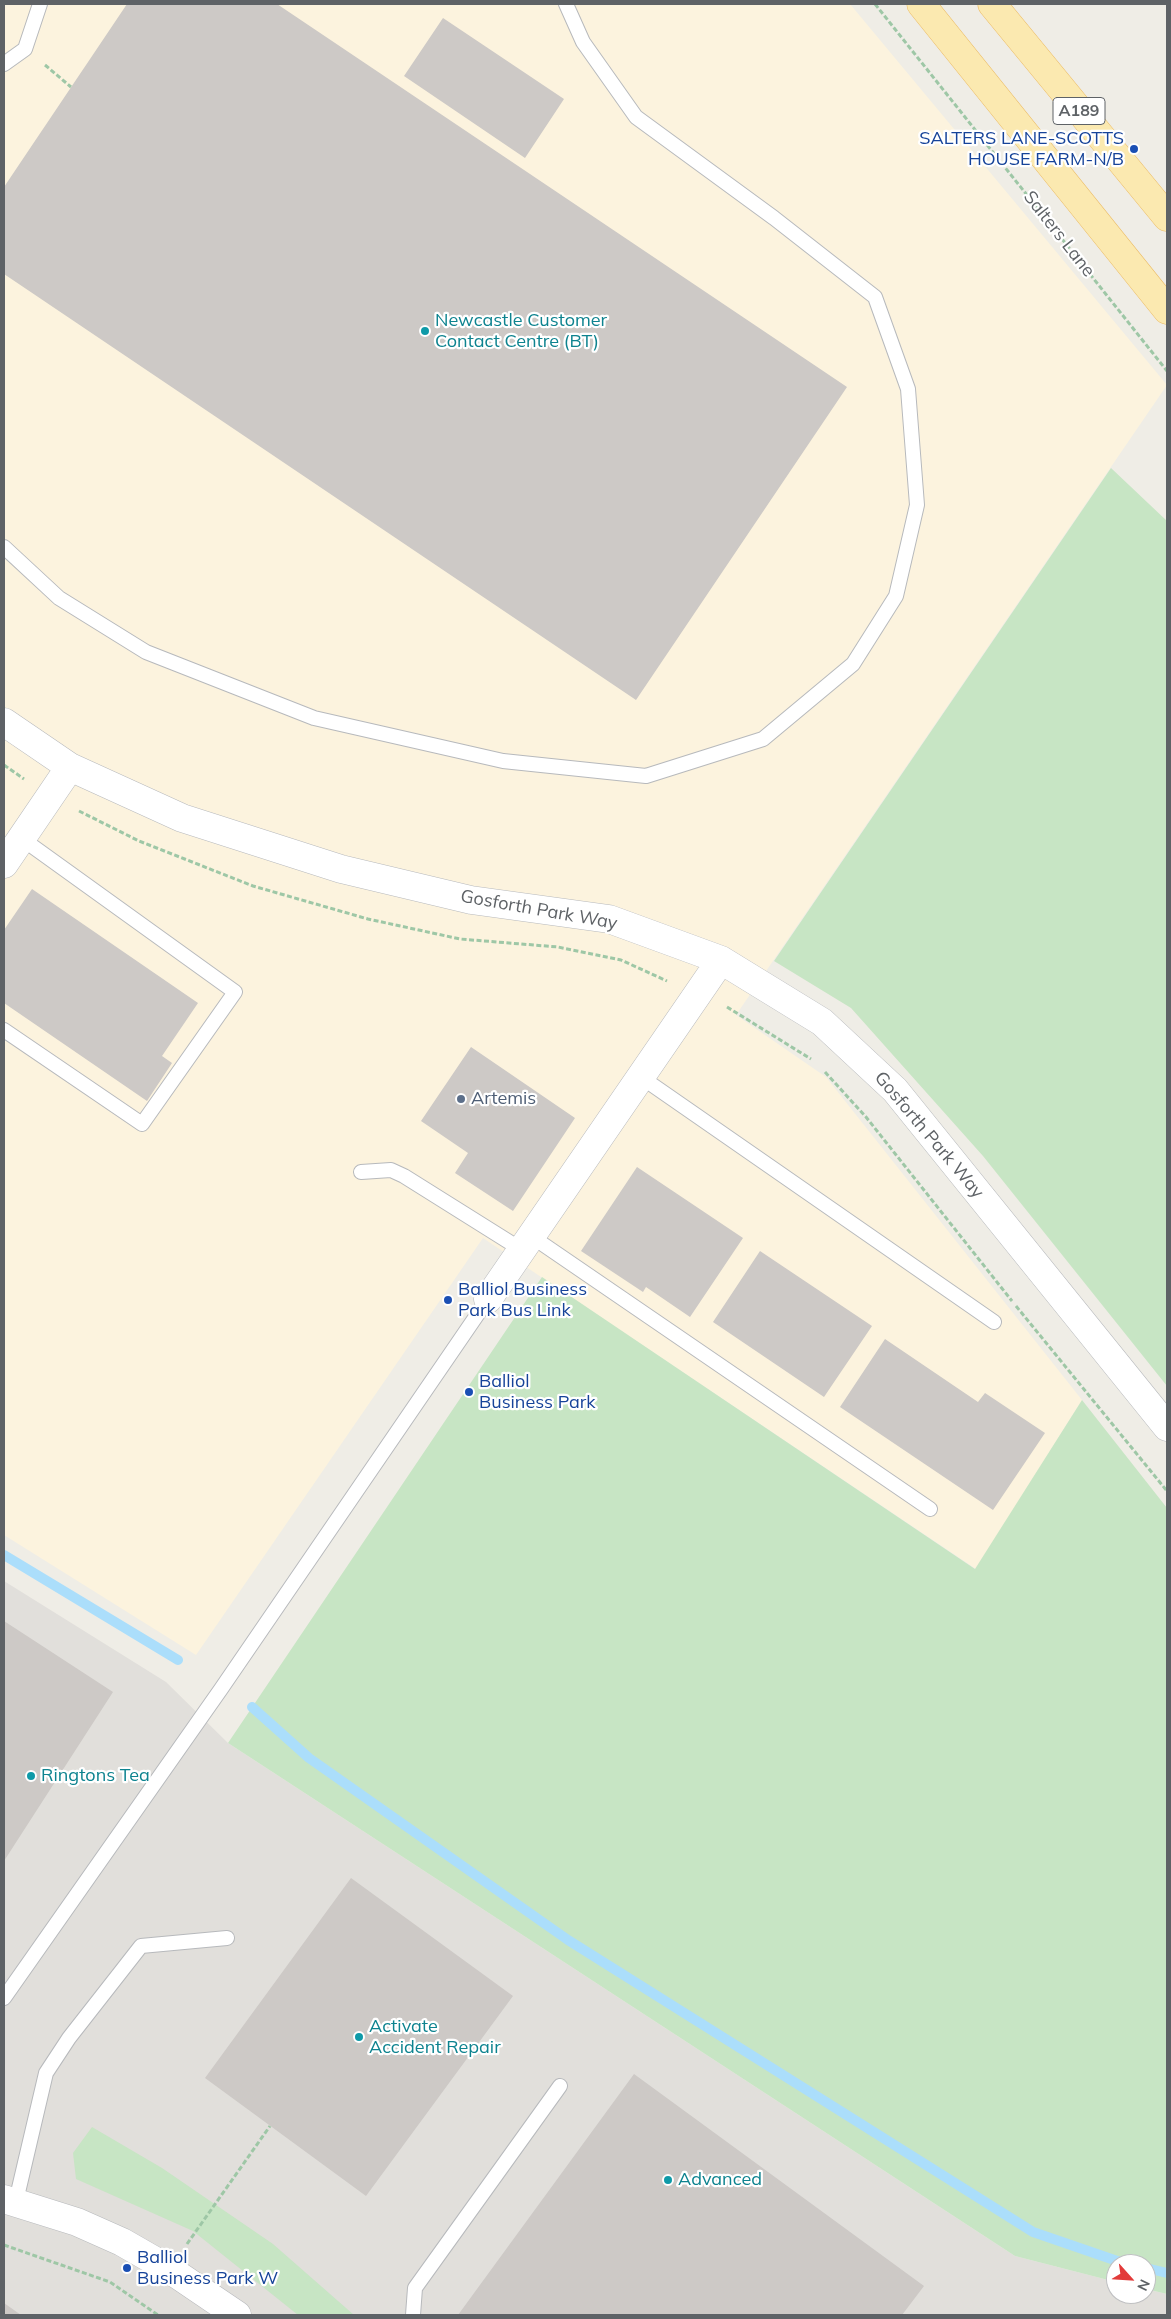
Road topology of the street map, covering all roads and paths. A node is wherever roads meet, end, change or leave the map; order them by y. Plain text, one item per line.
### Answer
1 (40, 4) edge
2 (566, 4) edge
3 (875, 4) edge
4 (921, 4) edge
5 (992, 4) edge
6 (4, 64) edge
7 (1167, 217) edge
8 (1167, 310) edge
9 (1167, 371) edge
10 (4, 547) edge
11 (4, 722) edge
12 (70, 767) junction
13 (10, 851) edge
14 (721, 960) junction
15 (4, 1030) edge
16 (641, 1077) junction
17 (361, 1172) dead end
18 (526, 1243) junction
19 (488, 1300) joint
20 (994, 1322) dead end
21 (1167, 1428) edge
22 (930, 1508) dead end
23 (227, 1938) dead end
24 (4, 1998) edge
25 (560, 2086) dead end
26 (270, 2126) dead end
27 (10, 2200) edge
28 (4, 2245) edge
29 (169, 2269) junction
30 (158, 2315) edge
31 (237, 2315) edge
32 (413, 2315) edge

1 - 6 lane
2 - 10 lane
3 - 9 path, Salters Lane
4 - 8 main road, Salters Lane
5 - 7 main road, A189
11 - 12 street, Gosforth Park Way
12 - 13 street
12 - 14 street, Gosforth Park Way
13 - 15 lane
14 - 16 street
14 - 21 street, Gosforth Park Way
16 - 18 street
16 - 20 lane
17 - 18 lane
18 - 19 street
18 - 22 lane
19 - 24 lane
23 - 27 lane
25 - 32 lane
26 - 29 path
27 - 29 street
28 - 30 path
29 - 31 street

